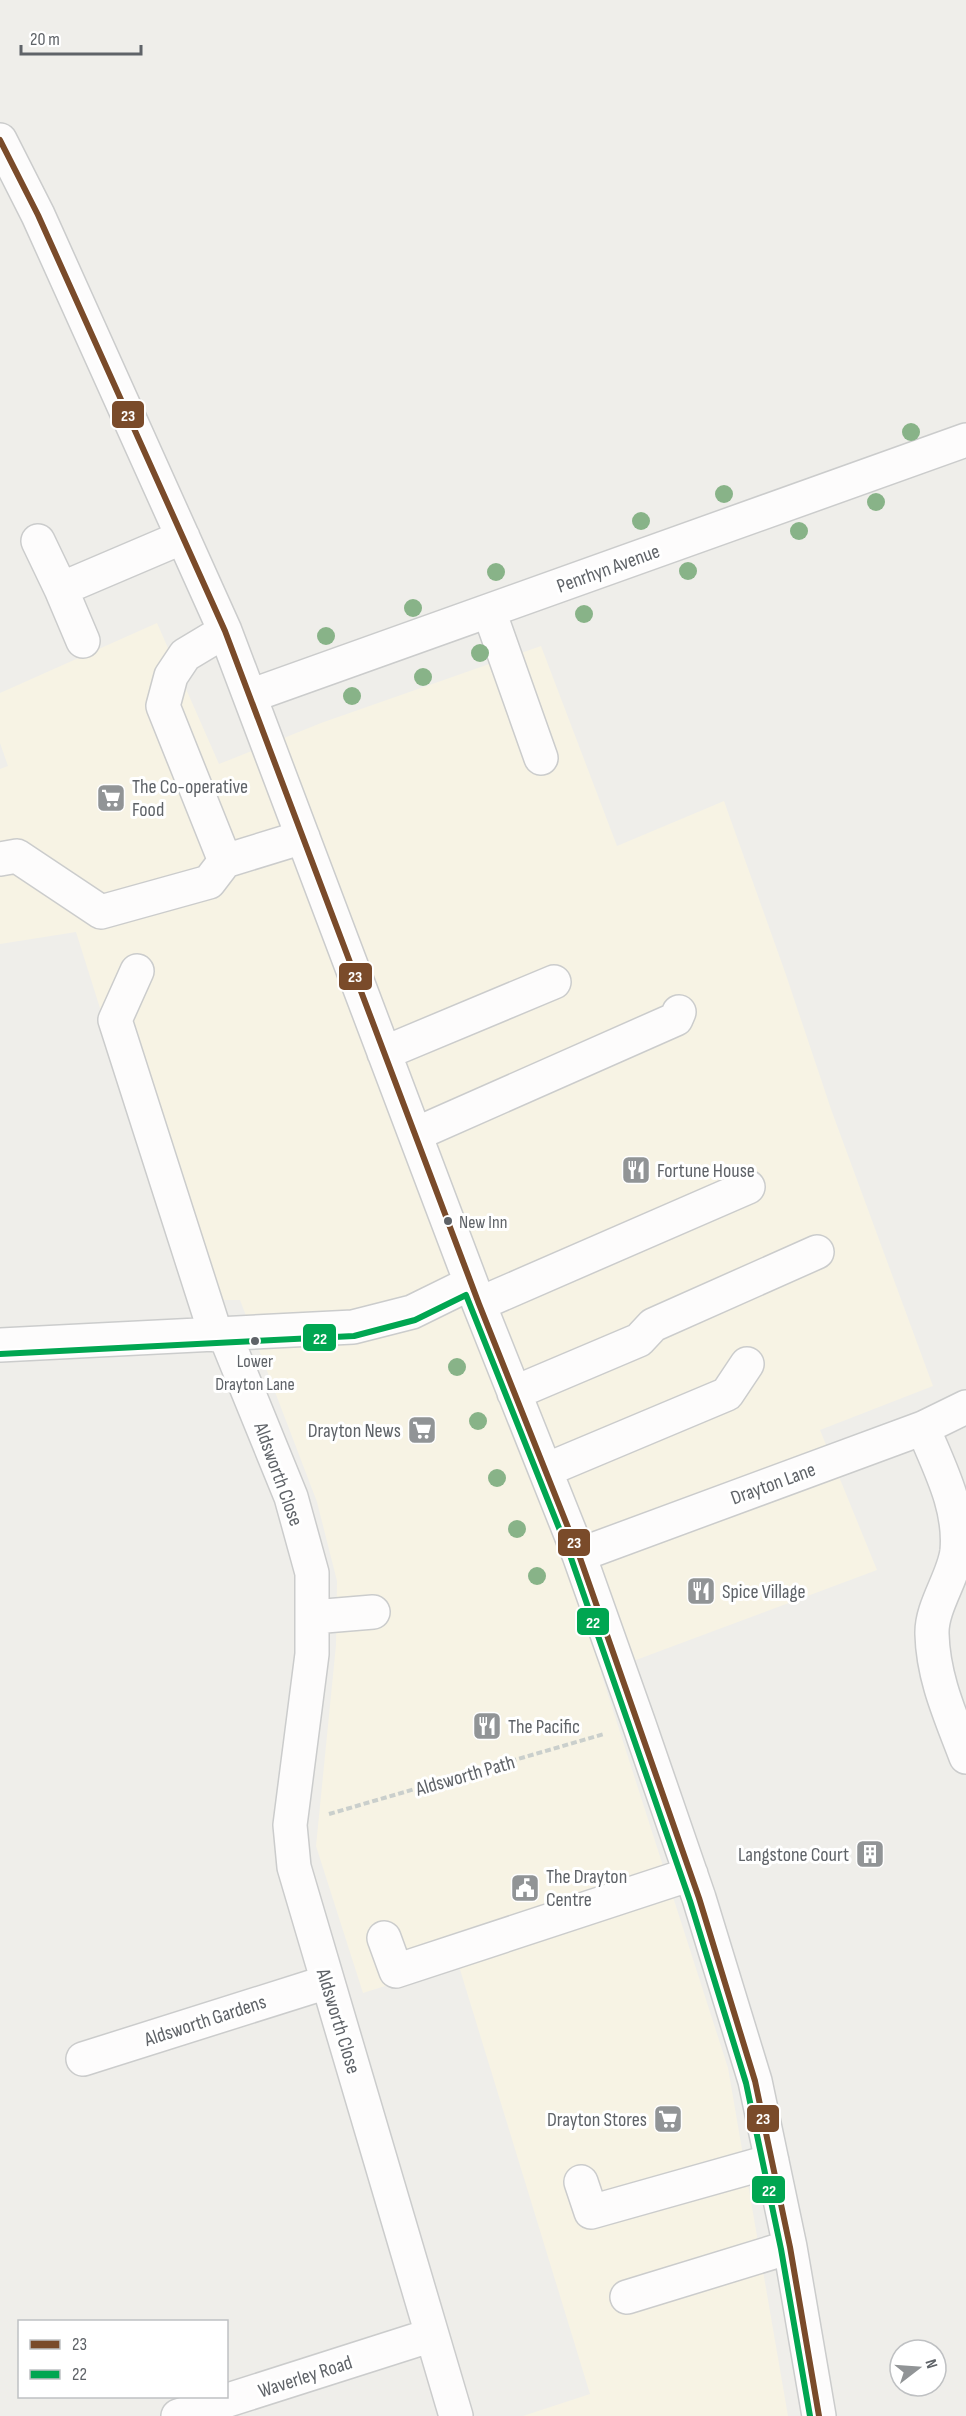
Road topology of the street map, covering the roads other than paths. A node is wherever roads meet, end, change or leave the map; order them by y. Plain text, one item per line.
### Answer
1 (0, 140) edge
2 (966, 440) edge
3 (183, 537) junction
4 (38, 541) dead end
5 (61, 589) junction
6 (489, 611) junction
7 (225, 631) junction
8 (83, 641) dead end
9 (250, 696) junction
10 (540, 758) dead end
11 (303, 837) junction
12 (0, 859) edge
13 (225, 861) junction
14 (137, 971) dead end
15 (554, 982) dead end
16 (679, 1012) dead end
17 (384, 1053) junction
18 (416, 1134) junction
19 (748, 1187) dead end
20 (817, 1252) dead end
21 (475, 1293) junction
22 (221, 1335) junction
23 (0, 1345) edge
24 (747, 1364) dead end
25 (514, 1393) junction
26 (966, 1407) edge
27 (923, 1428) junction
28 (546, 1470) junction
29 (579, 1555) junction
30 (373, 1612) dead end
31 (313, 1617) junction
32 (966, 1757) edge
33 (691, 1874) junction
34 (384, 1938) dead end
35 (327, 1982) junction
36 (83, 2059) dead end
37 (772, 2161) junction
38 (581, 2182) dead end
39 (790, 2247) junction
40 (627, 2297) dead end
41 (432, 2335) junction
42 (178, 2416) edge
43 (456, 2416) edge
44 (819, 2416) edge

1 - 3 street
2 - 6 street, Penrhyn Avenue
3 - 5 street
3 - 7 street
4 - 5 street
5 - 8 street
6 - 9 street, Penrhyn Avenue
6 - 10 street
7 - 9 street
7 - 13 street
9 - 11 street
11 - 13 street
11 - 17 street
12 - 13 street
14 - 22 street, Aldsworth Close
15 - 17 street
16 - 18 street
17 - 18 street
18 - 21 street
19 - 21 street
20 - 25 street
21 - 22 street
21 - 25 street
22 - 23 street
22 - 31 street, Aldsworth Close
24 - 28 street
25 - 28 street
26 - 27 street, Drayton Lane
27 - 29 street, Drayton Lane
27 - 32 street
28 - 29 street
29 - 33 street
30 - 31 street
31 - 35 street, Aldsworth Close
33 - 34 street
33 - 37 street
35 - 36 street, Aldsworth Gardens
35 - 41 street, Aldsworth Close
37 - 38 street
37 - 39 street
39 - 40 street
39 - 44 street
41 - 42 street, Waverley Road
41 - 43 street, Aldsworth Close

